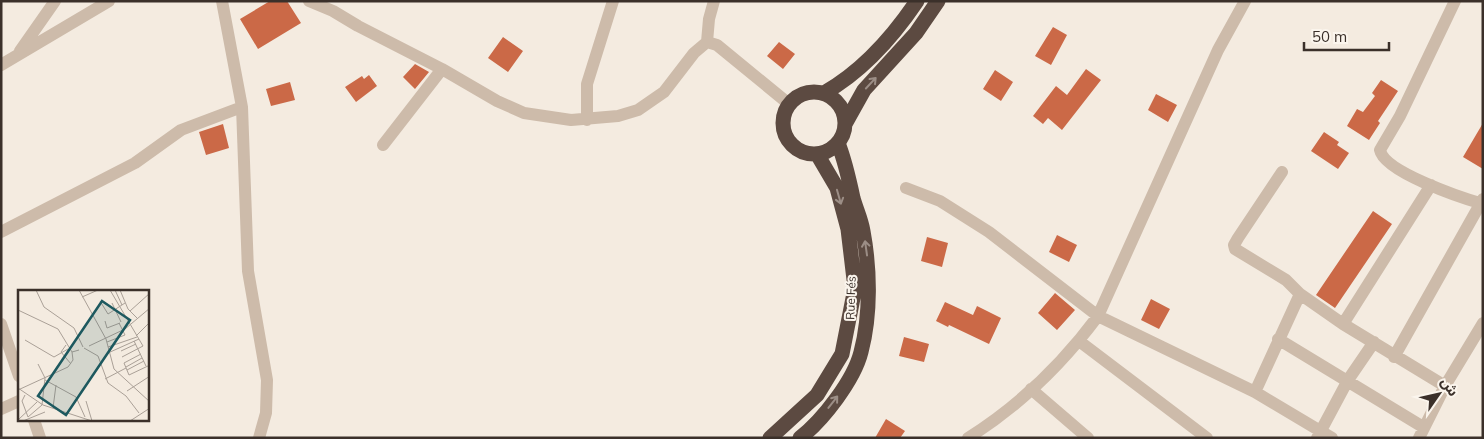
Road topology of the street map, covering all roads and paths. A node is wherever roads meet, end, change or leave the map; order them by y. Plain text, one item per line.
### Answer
1 (55, 1) edge
2 (109, 1) edge
3 (222, 1) edge
4 (309, 1) edge
5 (613, 1) edge
6 (714, 1) edge
7 (918, 1) edge
8 (938, 1) edge
9 (1245, 1) edge
10 (1455, 1) edge
11 (712, 44) junction
12 (18, 55) junction
13 (1, 65) edge
14 (442, 69) junction
15 (824, 93) junction
16 (789, 104) junction
17 (242, 107) junction
18 (587, 120) junction
19 (845, 124) junction
20 (838, 143) junction
21 (383, 145) dead end
22 (817, 154) junction
23 (1282, 172) dead end
24 (1430, 185) junction
25 (906, 188) dead end
26 (1482, 202) edge
27 (1, 232) edge
28 (1300, 294) junction
29 (1098, 316) junction
30 (1483, 323) edge
31 (1, 324) edge
32 (1343, 324) junction
33 (4, 339) edge
34 (1278, 339) junction
35 (1080, 341) junction
36 (1374, 342) junction
37 (1394, 357) junction
38 (18, 374) edge
39 (1348, 380) junction
40 (1444, 386) junction
41 (1031, 389) junction
42 (1255, 392) junction
43 (18, 401) edge
44 (1, 409) edge
45 (35, 422) edge
46 (1421, 432) edge
47 (1319, 434) edge
48 (40, 438) edge
49 (259, 438) edge
50 (770, 438) edge
51 (800, 438) edge
52 (968, 438) edge
53 (1088, 438) edge
54 (1206, 438) edge
55 (1332, 438) edge

1 - 12 street
2 - 12 street
3 - 17 street
4 - 14 street
5 - 18 street
6 - 11 street
7 - 15 highway
19 -> 8 highway
9 - 29 street
10 - 24 street
11 - 16 street
11 - 18 street
12 - 13 street
14 - 18 street
14 - 21 street
15 - 16 highway
15 - 19 highway
16 - 22 highway
17 - 27 street
17 - 49 street
19 - 20 highway
20 - 22 highway
51 -> 20 highway, Rue Fés
22 -> 50 highway, Rue Fés
23 - 28 street
24 - 26 street
24 - 32 street
25 - 29 street
26 - 37 street
28 - 32 street
28 - 34 street
29 - 35 street
29 - 42 street
30 - 40 street
31 - 33 street
32 - 36 street
33 - 38 street
34 - 39 street
34 - 42 street
35 - 41 street
35 - 54 street
36 - 37 street
36 - 39 street
37 - 40 street
39 - 46 street
39 - 47 street
40 - 46 street
41 - 52 street
41 - 53 street
42 - 47 street
43 - 44 street
45 - 48 street
47 - 55 street

